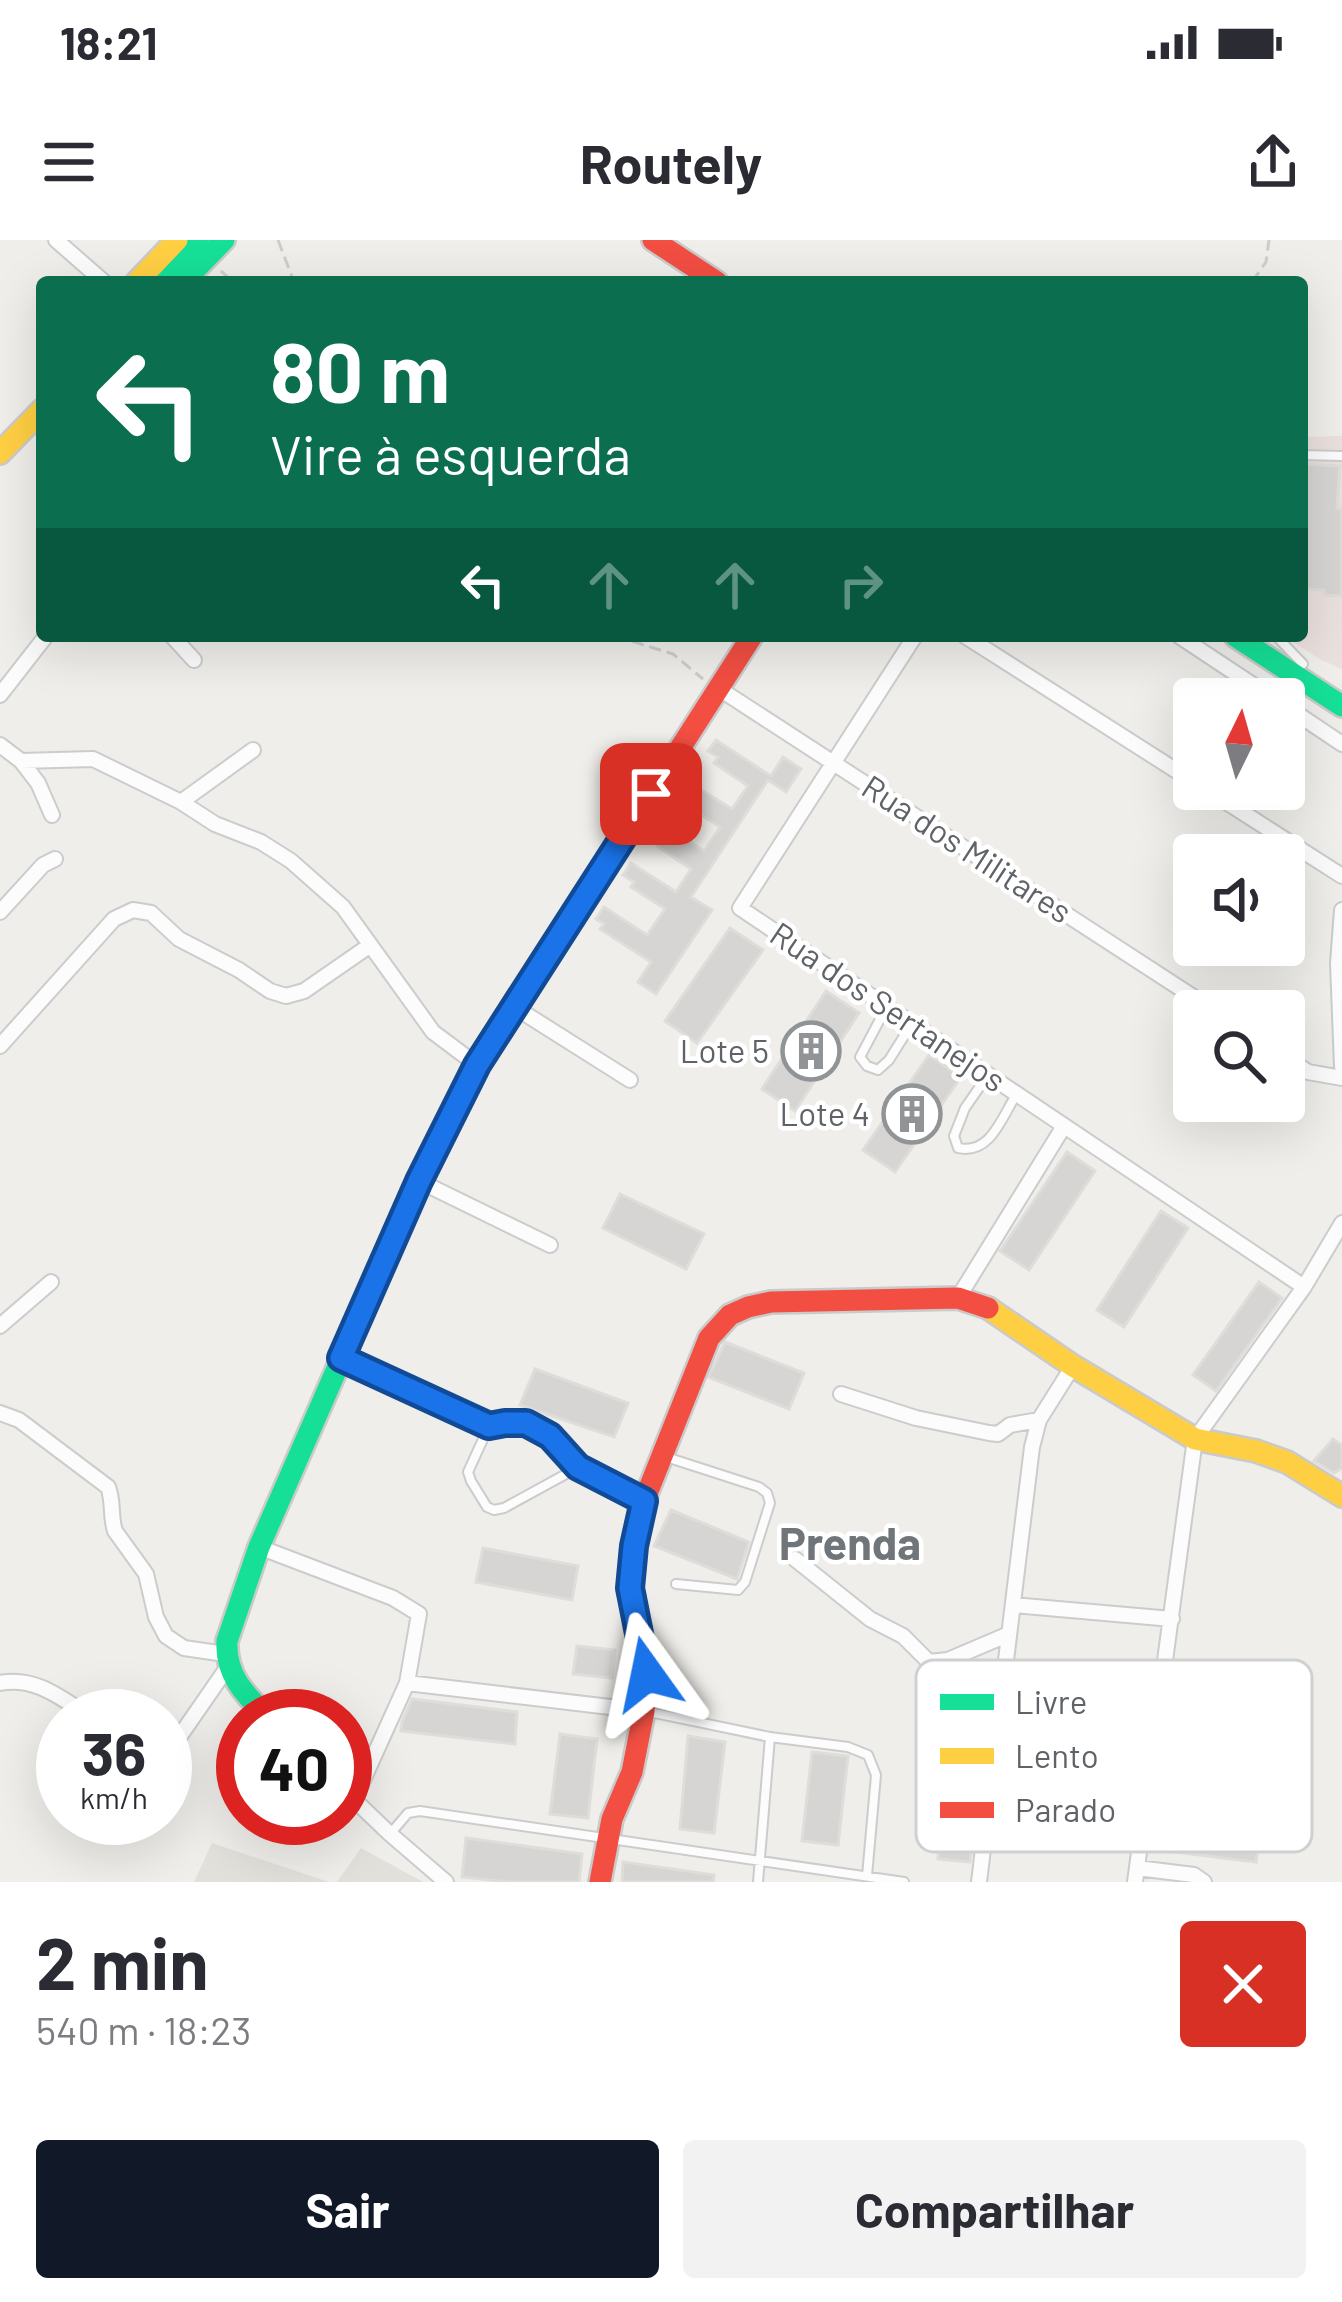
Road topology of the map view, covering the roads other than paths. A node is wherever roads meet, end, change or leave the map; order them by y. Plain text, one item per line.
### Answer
1 (56, 240) edge
2 (177, 240) edge
3 (198, 240) edge
4 (224, 240) edge
5 (631, 240) edge
6 (653, 240) edge
7 (97, 276) edge
8 (143, 276) edge
9 (169, 276) edge
10 (171, 276) edge
11 (686, 276) edge
12 (708, 276) edge
13 (36, 411) edge
14 (36, 412) edge
15 (0, 435) edge
16 (0, 453) edge
17 (1308, 455) edge
18 (1342, 456) edge
19 (41, 642) edge
20 (178, 642) edge
21 (748, 642) edge
22 (911, 642) edge
23 (975, 642) edge
24 (1188, 642) edge
25 (1244, 642) edge
26 (1269, 642) edge
27 (1282, 642) edge
28 (194, 660) dead end
29 (1303, 664) junction
30 (1243, 678) edge
31 (718, 688) junction
32 (1342, 690) edge
33 (0, 695) edge
34 (1342, 706) edge
35 (1305, 719) edge
36 (1342, 744) edge
37 (0, 745) edge
38 (254, 750) dead end
39 (21, 760) junction
40 (834, 761) junction
41 (1173, 763) edge
42 (181, 802) junction
43 (1238, 810) edge
44 (52, 815) dead end
45 (55, 859) dead end
46 (1342, 876) edge
47 (1342, 910) edge
48 (0, 912) edge
49 (369, 946) junction
50 (1183, 990) edge
51 (887, 1007) junction
52 (516, 1008) junction
53 (911, 1023) junction
54 (0, 1046) edge
55 (477, 1065) junction
56 (1342, 1067) edge
57 (1305, 1070) edge
58 (988, 1075) junction
59 (1342, 1078) edge
60 (630, 1080) dead end
61 (1016, 1094) junction
62 (1064, 1126) junction
63 (419, 1181) junction
64 (1342, 1223) edge
65 (550, 1245) dead end
66 (51, 1282) dead end
67 (1304, 1287) junction
68 (958, 1298) junction
69 (0, 1326) edge
70 (341, 1358) junction
71 (1073, 1366) junction
72 (841, 1394) dead end
73 (0, 1413) edge
74 (1039, 1420) junction
75 (489, 1426) junction
76 (1195, 1439) junction
77 (662, 1455) junction
78 (578, 1467) junction
79 (1342, 1496) edge
80 (644, 1501) junction
81 (259, 1547) junction
82 (796, 1559) dead end
83 (676, 1584) dead end
84 (1013, 1605) junction
85 (1172, 1619) junction
86 (1009, 1634) junction
87 (927, 1660) edge
88 (948, 1660) edge
89 (1006, 1660) edge
90 (1166, 1660) edge
91 (226, 1661) junction
92 (0, 1683) edge
93 (407, 1683) junction
94 (43, 1689) edge
95 (244, 1689) edge
96 (644, 1711) junction
97 (192, 1717) edge
98 (770, 1737) junction
99 (372, 1752) edge
100 (372, 1817) edge
101 (390, 1834) junction
102 (607, 1839) junction
103 (983, 1852) edge
104 (760, 1863) junction
105 (1136, 1875) edge
106 (867, 1876) junction
107 (446, 1882) edge
108 (601, 1882) edge
109 (758, 1882) edge
110 (904, 1882) edge
111 (979, 1882) edge
112 (1204, 1882) edge

1 - 7 street
2 - 8 street
3 - 9 street
4 - 10 street
5 - 11 street
6 - 12 street
13 - 15 street
14 - 16 street
17 - 18 lane
19 - 33 street
20 - 28 street
21 - 31 street
22 - 40 street, Rua dos Sertanejos
23 - 41 street
24 - 30 street
25 - 34 street
26 - 29 street
27 - 29 lane
29 - 32 street
31 - 40 street, Rua dos Militares
31 - 52 street
35 - 36 street
37 - 39 street
38 - 42 street
39 - 42 street
39 - 44 street
40 - 50 street, Rua dos Militares
40 - 51 street, Rua dos Sertanejos
42 - 49 street
43 - 46 street
45 - 48 street
47 - 56 street
49 - 54 street
49 - 55 street
51 - 53 street, Rua dos Sertanejos
51 - 53 lane
52 - 55 street
52 - 60 street
53 - 58 street, Rua dos Sertanejos
55 - 63 street
57 - 59 street
58 - 61 street, Rua dos Sertanejos
58 - 61 lane
61 - 62 street, Rua dos Sertanejos
62 - 67 street, Rua dos Sertanejos
62 - 68 street
63 - 65 street
63 - 70 street
64 - 67 street
66 - 69 street
67 - 76 street
68 - 71 street
68 - 77 street
70 - 75 street
70 - 81 street
71 - 74 street
71 - 76 street
72 - 74 street
73 - 91 street
74 - 84 street
75 - 78 street
75 - 78 lane
76 - 79 street
76 - 85 street
77 - 80 street
77 - 83 lane
78 - 80 street
80 - 96 street
81 - 91 street
81 - 93 street
82 - 87 street
84 - 85 street
84 - 86 street
85 - 90 street
86 - 88 street
86 - 89 street
91 - 95 street
91 - 97 street
92 - 94 street
93 - 96 street
93 - 99 street
96 - 98 lane
96 - 102 street
98 - 104 lane
98 - 106 lane
100 - 101 street
101 - 102 lane
101 - 107 street
102 - 104 lane
102 - 108 street
103 - 111 street
104 - 106 lane
104 - 109 lane
105 - 112 street
106 - 110 lane

